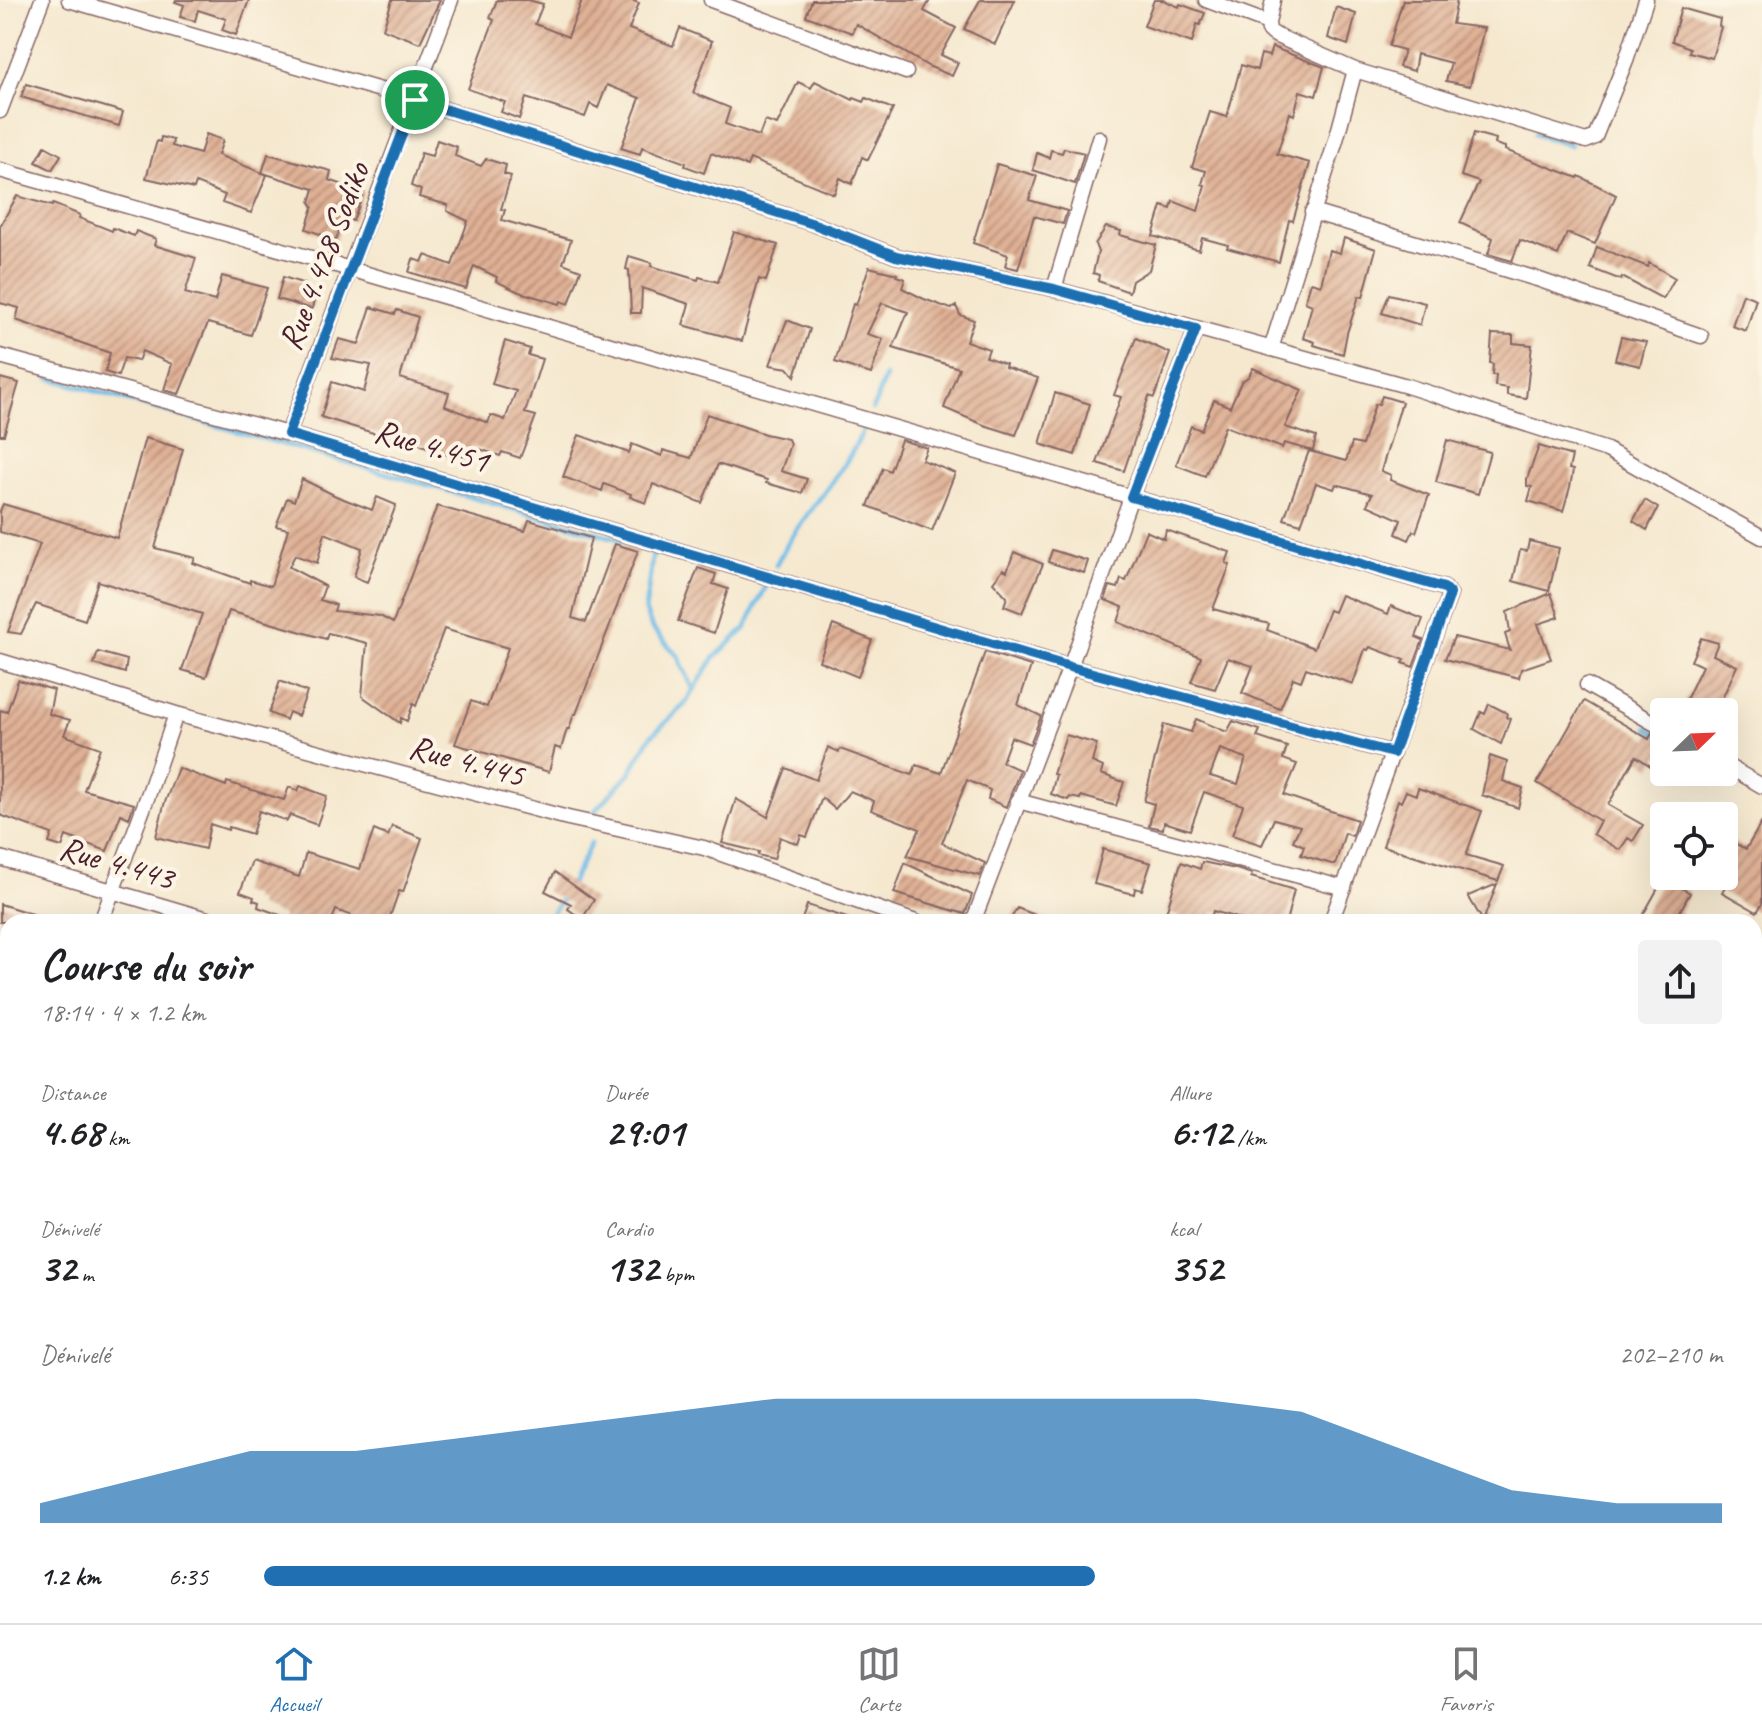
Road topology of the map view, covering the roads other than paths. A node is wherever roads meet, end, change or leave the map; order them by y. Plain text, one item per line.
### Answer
1 (42, 0) edge
2 (69, 0) edge
3 (451, 0) edge
4 (711, 0) edge
5 (1206, 0) edge
6 (1273, 0) edge
7 (1646, 0) edge
8 (1268, 23) junction
9 (1355, 70) junction
10 (906, 72) dead end
11 (415, 100) junction
12 (0, 111) edge
13 (1099, 138) dead end
14 (0, 170) edge
15 (1312, 212) junction
16 (350, 269) junction
17 (1054, 289) junction
18 (1196, 329) junction
19 (1701, 336) dead end
20 (1271, 349) junction
21 (0, 356) edge
22 (288, 434) junction
23 (1131, 497) junction
24 (1762, 537) edge
25 (0, 661) edge
26 (1070, 667) junction
27 (1587, 685) dead end
28 (176, 714) junction
29 (1650, 721) edge
30 (1393, 753) junction
31 (1738, 772) edge
32 (1762, 786) edge
33 (1018, 801) junction
34 (0, 858) edge
35 (1344, 888) junction
36 (112, 893) junction
37 (104, 914) edge
38 (188, 914) edge
39 (893, 914) edge
40 (976, 914) edge
41 (1334, 914) edge

1 - 12 street
2 - 11 street
3 - 11 street, Rue 4.428 Sodiko
4 - 10 street
5 - 8 street
6 - 8 street
7 - 9 street
8 - 9 street
9 - 15 street
11 - 16 street, Rue 4.428 Sodiko
11 - 17 street
13 - 17 street
14 - 16 street
15 - 19 street
15 - 20 street
16 - 22 street, Rue 4.428 Sodiko
16 - 23 street
17 - 18 street
18 - 20 street
18 - 23 street
20 - 24 street
21 - 22 street, Rue 4.451
22 - 26 street, Rue 4.451
23 - 26 street
23 - 30 street
25 - 28 street, Rue 4.445
26 - 30 street, Rue 4.451
26 - 33 street
27 - 29 street
28 - 36 street
28 - 39 street, Rue 4.445
30 - 35 street
31 - 32 street
33 - 35 street
33 - 40 street
34 - 36 street, Rue 4.443
35 - 41 street
36 - 37 street
36 - 38 street, Rue 4.443

